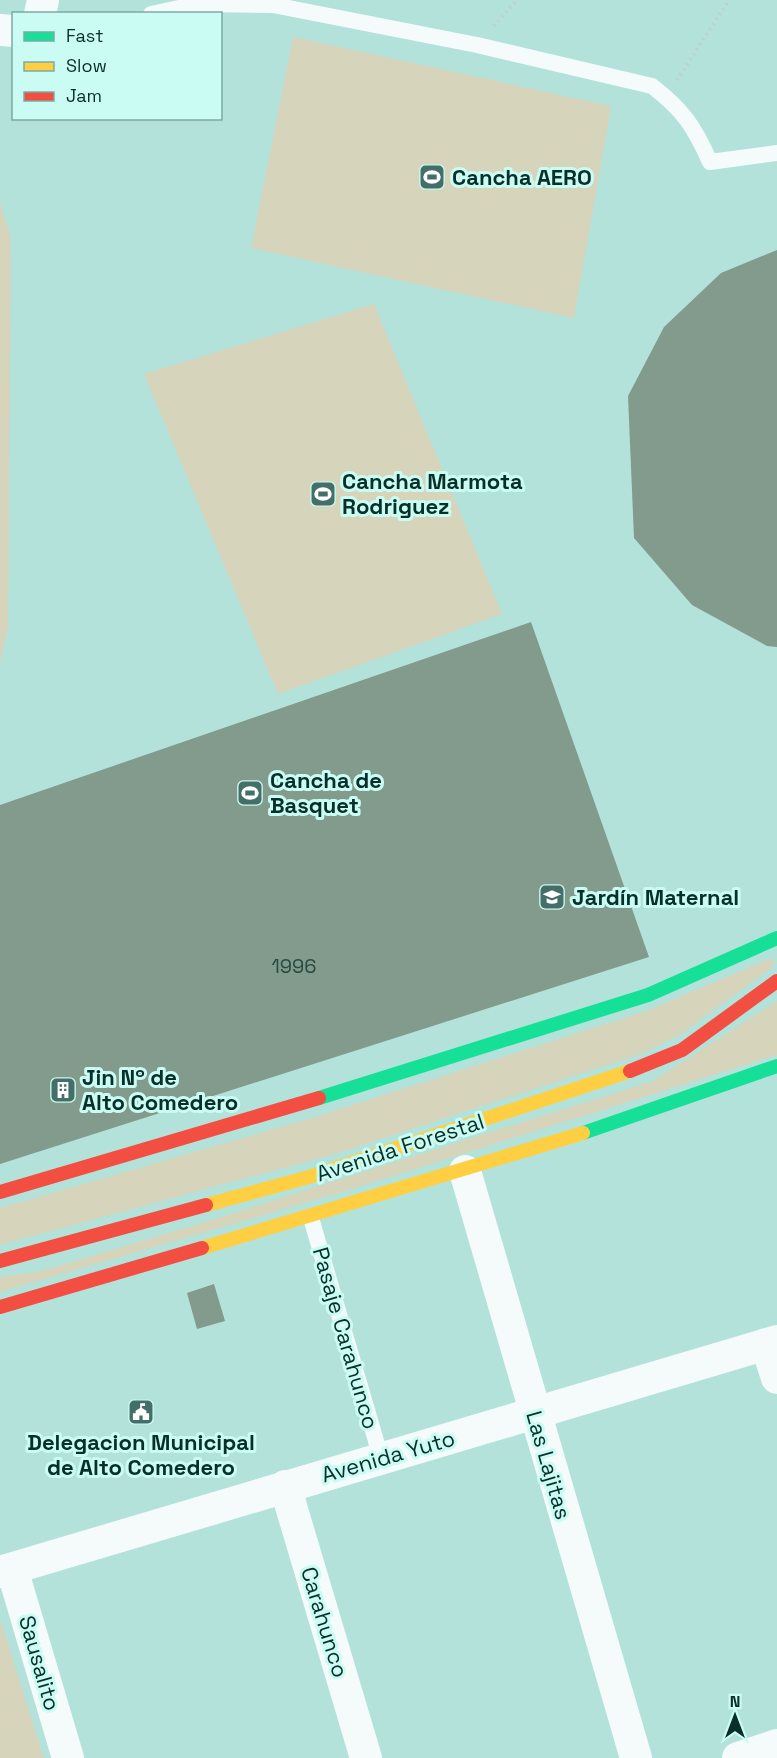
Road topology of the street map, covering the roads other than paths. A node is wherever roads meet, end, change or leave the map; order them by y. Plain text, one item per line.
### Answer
1 (208, 2) edge
2 (160, 12) edge
3 (777, 153) edge
4 (777, 938) edge
5 (777, 981) edge
6 (777, 1066) edge
7 (465, 1171) junction
8 (0, 1192) edge
9 (311, 1218) junction
10 (0, 1261) edge
11 (0, 1307) edge
12 (772, 1342) edge
13 (777, 1378) edge
14 (534, 1413) junction
15 (381, 1458) junction
16 (285, 1486) junction
17 (6, 1570) edge
18 (777, 1745) edge
19 (68, 1758) edge
20 (366, 1758) edge
21 (636, 1758) edge
22 (738, 1758) edge

1 - 2 lane
1 - 3 lane
4 - 8 main road
5 - 10 main road, Avenida Forestal
6 - 7 main road, Avenida Forestal
7 - 9 main road, Avenida Forestal
7 - 14 street, Las Lajitas
9 - 11 main road, Avenida Forestal
9 - 15 lane, Pasaje Carahunco
12 - 13 street
12 - 14 street, Avenida Yuto
14 - 15 street, Avenida Yuto
14 - 21 street, Las Lajitas
15 - 16 street, Avenida Yuto
16 - 17 street, Avenida Yuto
16 - 20 street, Carahunco
17 - 19 street, Sausalito
18 - 22 street

